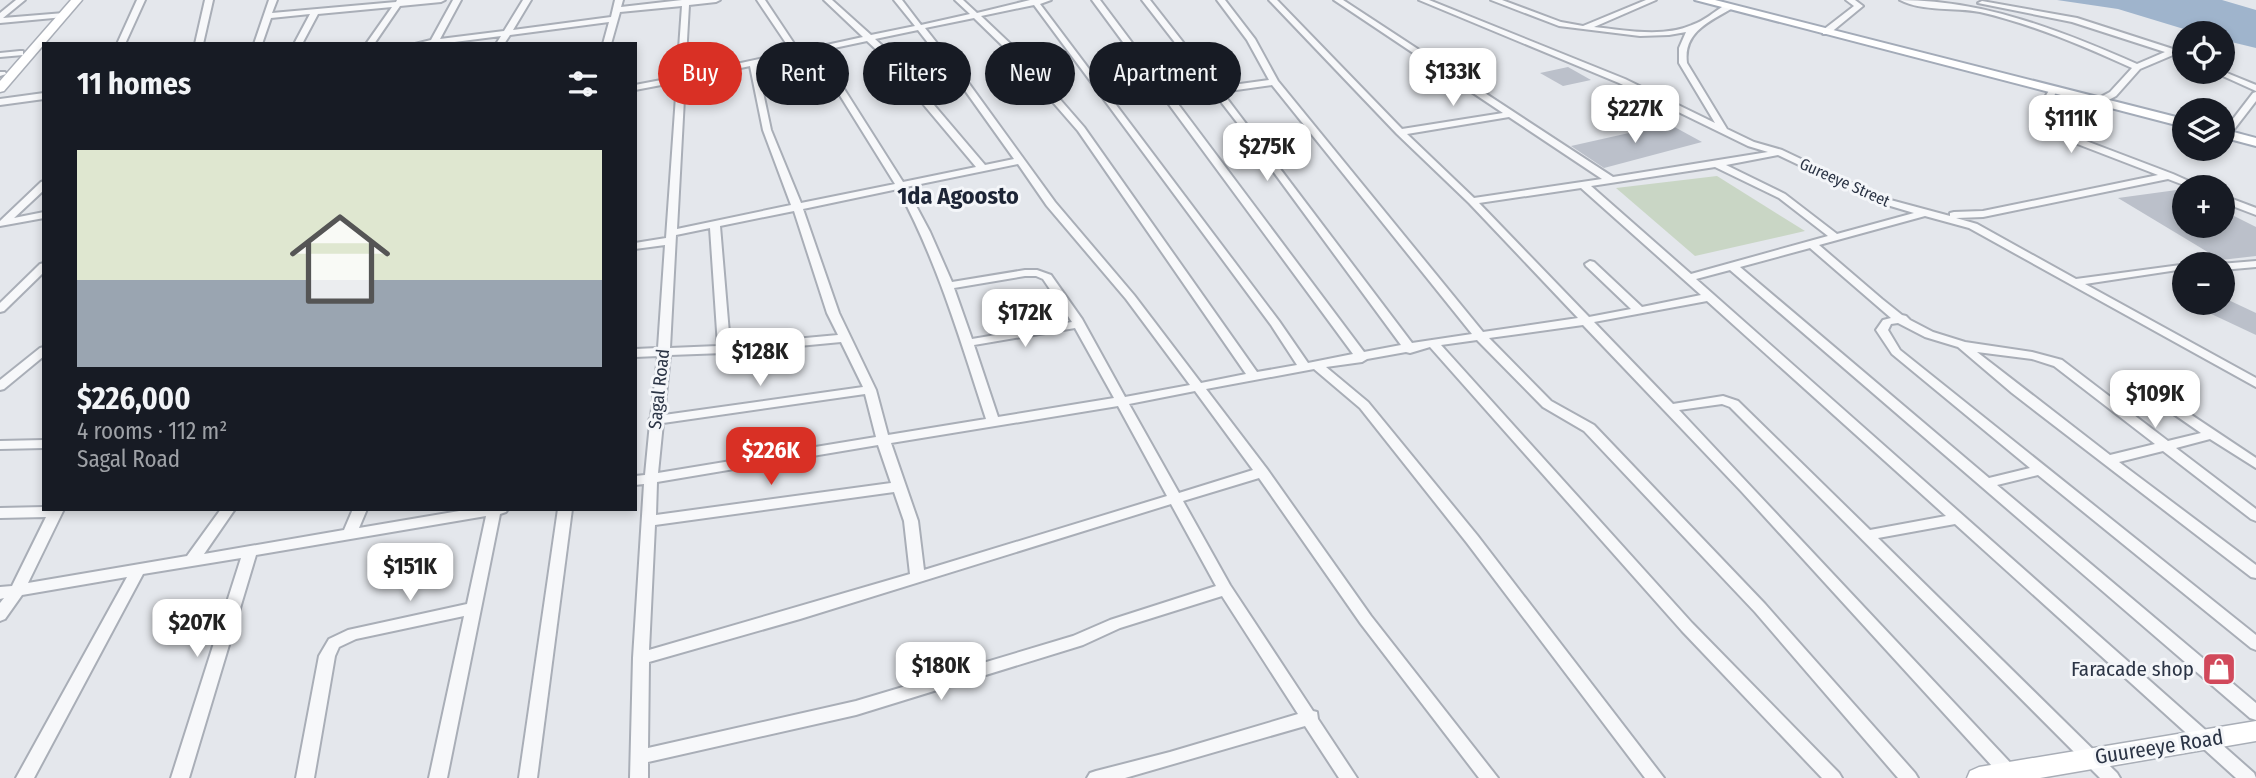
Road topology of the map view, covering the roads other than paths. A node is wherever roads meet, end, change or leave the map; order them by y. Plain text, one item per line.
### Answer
1 (22, 0) edge
2 (68, 0) edge
3 (77, 0) edge
4 (141, 0) edge
5 (209, 0) edge
6 (273, 0) edge
7 (441, 0) edge
8 (457, 0) edge
9 (527, 0) edge
10 (619, 0) edge
11 (716, 0) edge
12 (761, 0) edge
13 (828, 0) edge
14 (898, 0) edge
15 (960, 0) edge
16 (1047, 0) edge
17 (1096, 0) edge
18 (1146, 0) edge
19 (1221, 0) edge
20 (1273, 0) edge
21 (1338, 0) edge
22 (1423, 0) edge
23 (1494, 0) edge
24 (1652, 0) edge
25 (1703, 0) edge
26 (1850, 0) edge
27 (1904, 0) edge
28 (1961, 0) edge
29 (686, 1) edge
30 (1035, 1) edge
31 (400, 2) edge
32 (1728, 7) junction
33 (315, 12) junction
34 (614, 14) junction
35 (59, 15) junction
36 (268, 16) junction
37 (975, 16) junction
38 (0, 19) edge
39 (1695, 27) junction
40 (922, 28) junction
41 (1584, 28) junction
42 (507, 32) junction
43 (1826, 32) junction
44 (869, 39) junction
45 (122, 42) edge
46 (199, 42) edge
47 (259, 42) edge
48 (299, 42) edge
49 (371, 42) edge
50 (434, 42) joint
51 (448, 42) edge
52 (500, 42) edge
53 (607, 42) edge
54 (684, 42) edge
55 (789, 42) edge
56 (1179, 42) edge
57 (849, 43) edge
58 (2172, 52) edge
59 (2172, 52) edge
60 (20, 53) junction
61 (0, 55) edge
62 (756, 62) edge
63 (753, 63) junction
64 (742, 65) edge
65 (2137, 67) junction
66 (1, 75) edge
67 (2235, 80) edge
68 (1274, 82) junction
69 (658, 83) edge
70 (1241, 87) edge
71 (0, 88) edge
72 (637, 88) edge
73 (2054, 89) junction
74 (2256, 91) edge
75 (42, 96) edge
76 (2100, 101) junction
77 (0, 102) edge
78 (849, 103) edge
79 (680, 105) edge
80 (1227, 105) edge
81 (1511, 114) junction
82 (2235, 119) edge
83 (2172, 120) edge
84 (1723, 128) junction
85 (1400, 132) junction
86 (2235, 136) edge
87 (2256, 142) edge
88 (1780, 152) junction
89 (1019, 161) junction
90 (1718, 164) junction
91 (983, 169) junction
92 (2170, 176) joint
93 (1611, 180) junction
94 (1583, 184) junction
95 (42, 186) edge
96 (901, 186) junction
97 (1472, 201) junction
98 (2235, 203) edge
99 (798, 209) junction
100 (2256, 212) edge
101 (1922, 214) junction
102 (42, 215) edge
103 (1, 224) edge
104 (715, 225) junction
105 (670, 237) junction
106 (1835, 237) junction
107 (1811, 244) junction
108 (637, 245) edge
109 (1590, 264) dead end
110 (2256, 264) edge
111 (2235, 266) edge
112 (42, 268) edge
113 (1734, 268) junction
114 (2172, 268) edge
115 (1689, 278) junction
116 (2074, 282) junction
117 (947, 286) junction
118 (1710, 298) junction
119 (0, 309) edge
120 (1639, 310) junction
121 (1902, 318) junction
122 (1584, 321) junction
123 (1079, 324) junction
124 (1479, 335) junction
125 (845, 338) junction
126 (966, 343) junction
127 (1433, 343) junction
128 (1961, 344) junction
129 (724, 349) junction
130 (1410, 349) junction
131 (42, 352) edge
132 (664, 352) junction
133 (637, 353) edge
134 (1362, 358) junction
135 (1311, 366) junction
136 (1253, 375) junction
137 (2132, 380) dead end
138 (2255, 382) edge
139 (0, 386) edge
140 (1196, 386) junction
141 (870, 390) junction
142 (1122, 401) junction
143 (1669, 408) junction
144 (655, 420) junction
145 (993, 422) junction
146 (2210, 435) junction
147 (883, 440) junction
148 (42, 444) edge
149 (0, 445) edge
150 (2163, 445) junction
151 (2109, 460) junction
152 (2256, 464) edge
153 (2039, 470) junction
154 (1262, 472) junction
155 (651, 478) junction
156 (637, 481) edge
157 (1986, 483) junction
158 (899, 487) junction
159 (1177, 499) junction
160 (56, 511) edge
161 (227, 511) edge
162 (359, 511) edge
163 (490, 511) edge
164 (496, 511) edge
165 (565, 511) edge
166 (0, 513) edge
167 (2256, 516) edge
168 (1958, 519) junction
169 (649, 521) junction
170 (349, 534) junction
171 (1869, 536) junction
172 (250, 551) junction
173 (192, 560) junction
174 (139, 569) junction
175 (2256, 573) edge
176 (918, 577) junction
177 (1225, 589) junction
178 (17, 590) junction
179 (0, 593) edge
180 (474, 608) junction
181 (0, 615) edge
182 (2256, 645) edge
183 (641, 658) junction
184 (2256, 713) edge
185 (1311, 717) junction
186 (2256, 731) edge
187 (2205, 741) junction
188 (640, 757) junction
189 (2090, 758) junction
190 (2012, 776) edge
191 (25, 778) edge
192 (180, 778) edge
193 (305, 778) edge
194 (438, 778) edge
195 (528, 778) edge
196 (639, 778) edge
197 (1096, 778) edge
198 (1348, 778) edge
199 (1489, 778) edge
200 (1655, 778) edge
201 (1833, 778) edge
202 (1909, 778) edge
203 (1979, 778) edge
204 (2111, 778) edge
205 (2248, 778) edge

1 - 38 street
2 - 35 street
3 - 35 street
4 - 45 street
5 - 46 street
6 - 36 street
7 - 31 street
8 - 50 street
9 - 42 street
10 - 34 street
11 - 29 street
12 - 55 street
13 - 44 street
14 - 40 street
15 - 37 street
16 - 30 street
17 - 134 street
18 - 56 street
19 - 68 street
20 - 85 street
21 - 81 street
22 - 84 street, Gureeye Street
23 - 41 street
24 - 41 street
25 - 32 main road
26 - 43 street
27 - 65 street
28 - 59 street
29 - 34 street
29 - 54 street, Sagal Road
30 - 37 street
30 - 135 street
31 - 33 street
31 - 49 street
32 - 39 street
32 - 43 main road
33 - 36 street
33 - 48 street
34 - 42 street
34 - 53 street
35 - 38 street
35 - 60 street
35 - 71 street
36 - 47 street
37 - 40 street
37 - 136 street
39 - 41 street
39 - 84 street
40 - 44 street
40 - 89 street
42 - 51 street
42 - 52 street
43 - 73 main road
44 - 57 street
44 - 91 street
50 - 51 street
58 - 65 street
60 - 61 street
60 - 66 street
62 - 63 street
63 - 64 street
63 - 99 street
65 - 76 street
67 - 74 street
68 - 70 street
68 - 124 street
69 - 72 street
73 - 76 main road
73 - 92 street
74 - 82 street
75 - 77 street
76 - 83 main road
78 - 96 street
79 - 105 street, Sagal Road
80 - 130 street
81 - 85 street
81 - 93 street
84 - 88 street, Gureeye Street
85 - 97 street
86 - 87 main road
88 - 90 street
88 - 101 street, Gureeye Street
89 - 91 street
89 - 140 street
90 - 93 street
90 - 106 street
91 - 96 street
92 - 101 street
93 - 94 street
94 - 97 street
94 - 115 street
95 - 103 street
96 - 99 street
96 - 117 street
97 - 122 street
98 - 100 street
99 - 104 street
99 - 125 street
101 - 106 street
101 - 116 street, Gureeye Street
102 - 103 street
104 - 105 street
104 - 129 street
105 - 108 street
105 - 132 street, Sagal Road
106 - 107 street
107 - 113 street
107 - 121 street
109 - 120 street
110 - 111 street
112 - 119 street
113 - 115 street
113 - 157 street
114 - 116 street
115 - 118 street
116 - 138 street, Gureeye Street
117 - 123 street
117 - 126 street
118 - 120 street
118 - 168 street
120 - 122 street
121 - 128 street
121 - 153 street
122 - 124 street
122 - 143 street
123 - 126 street
123 - 142 street
124 - 127 street
124 - 202 street
125 - 129 street
125 - 141 street
126 - 145 street
127 - 130 street
127 - 201 street
128 - 150 street
128 - 151 street
129 - 132 street
130 - 134 street
131 - 139 street
132 - 133 street
132 - 144 street, Sagal Road
134 - 135 street
135 - 136 street
135 - 200 street
136 - 140 street
137 - 146 street
140 - 142 street
140 - 154 street
141 - 144 street
141 - 147 street
142 - 145 street
142 - 159 street
143 - 171 street
143 - 190 street
144 - 155 street, Sagal Road
145 - 147 street
146 - 150 street
146 - 152 street
147 - 155 street
147 - 158 street
148 - 149 street
150 - 151 street
150 - 167 street
151 - 175 street
153 - 157 street
153 - 182 street
154 - 159 street
154 - 199 street
155 - 156 street
155 - 169 street, Sagal Road
157 - 184 street
158 - 169 street
158 - 176 street
159 - 176 street
159 - 177 street
160 - 166 street
160 - 178 street
161 - 173 street
162 - 170 street
163 - 170 street
164 - 180 street
165 - 195 street
168 - 171 street
168 - 187 street
169 - 183 street, Sagal Road
170 - 172 street
171 - 189 street
172 - 173 street
172 - 192 street
173 - 174 street
174 - 178 street
174 - 191 street
176 - 183 street
177 - 185 street
177 - 188 street
178 - 179 street
178 - 181 street
180 - 193 street
180 - 194 street
183 - 188 street, Sagal Road
185 - 197 street
185 - 198 street
186 - 187 street, Guureeye Road
187 - 189 street, Guureeye Road
187 - 205 street
188 - 196 street, Sagal Road
189 - 190 street, Guureeye Road
189 - 204 street
190 - 203 street, Guureeye Road

